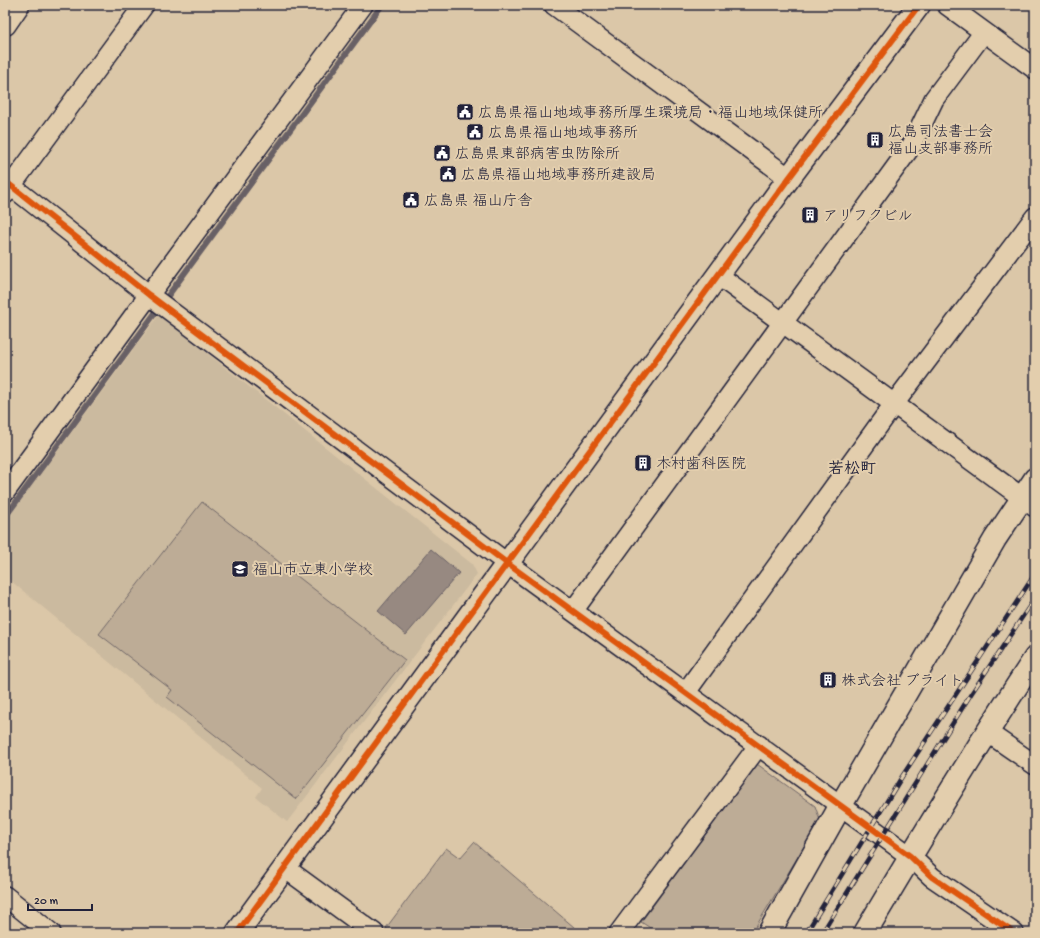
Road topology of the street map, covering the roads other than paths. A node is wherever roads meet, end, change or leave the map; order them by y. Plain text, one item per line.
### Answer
1 (18, 5) edge
2 (144, 5) edge
3 (363, 5) edge
4 (554, 5) edge
5 (919, 5) edge
6 (947, 5) edge
7 (5, 24) edge
8 (984, 32) junction
9 (1035, 69) edge
10 (789, 178) junction
11 (7, 187) edge
12 (1035, 217) edge
13 (719, 276) junction
14 (151, 296) junction
15 (783, 322) junction
16 (894, 404) junction
17 (1035, 479) edge
18 (5, 492) edge
19 (1028, 502) edge
20 (508, 564) junction
21 (573, 611) junction
22 (1035, 658) edge
23 (686, 692) junction
24 (987, 732) junction
25 (759, 745) junction
26 (1035, 765) edge
27 (841, 805) junction
28 (910, 856) junction
29 (285, 868) junction
30 (5, 896) edge
31 (51, 933) edge
32 (238, 933) edge
33 (374, 933) edge
34 (619, 933) edge
35 (768, 933) edge
36 (865, 933) edge
37 (1014, 933) edge

1 - 7 street
2 - 11 street
3 - 14 street
4 - 10 street
5 - 10 street
6 - 8 street
8 - 9 street
8 - 15 street
10 - 13 street
11 - 14 street
12 - 16 street
13 - 15 street
13 - 20 street
14 - 18 street
14 - 20 street
15 - 16 street
15 - 21 street
16 - 19 street
16 - 23 street
17 - 19 street
19 - 27 street
20 - 21 street
20 - 29 street
21 - 23 street
22 - 24 street
23 - 25 street
24 - 26 street
24 - 28 street
25 - 27 street
25 - 34 street
27 - 28 street
27 - 35 street
28 - 36 street
28 - 37 street
29 - 32 street
29 - 33 street
30 - 31 street

